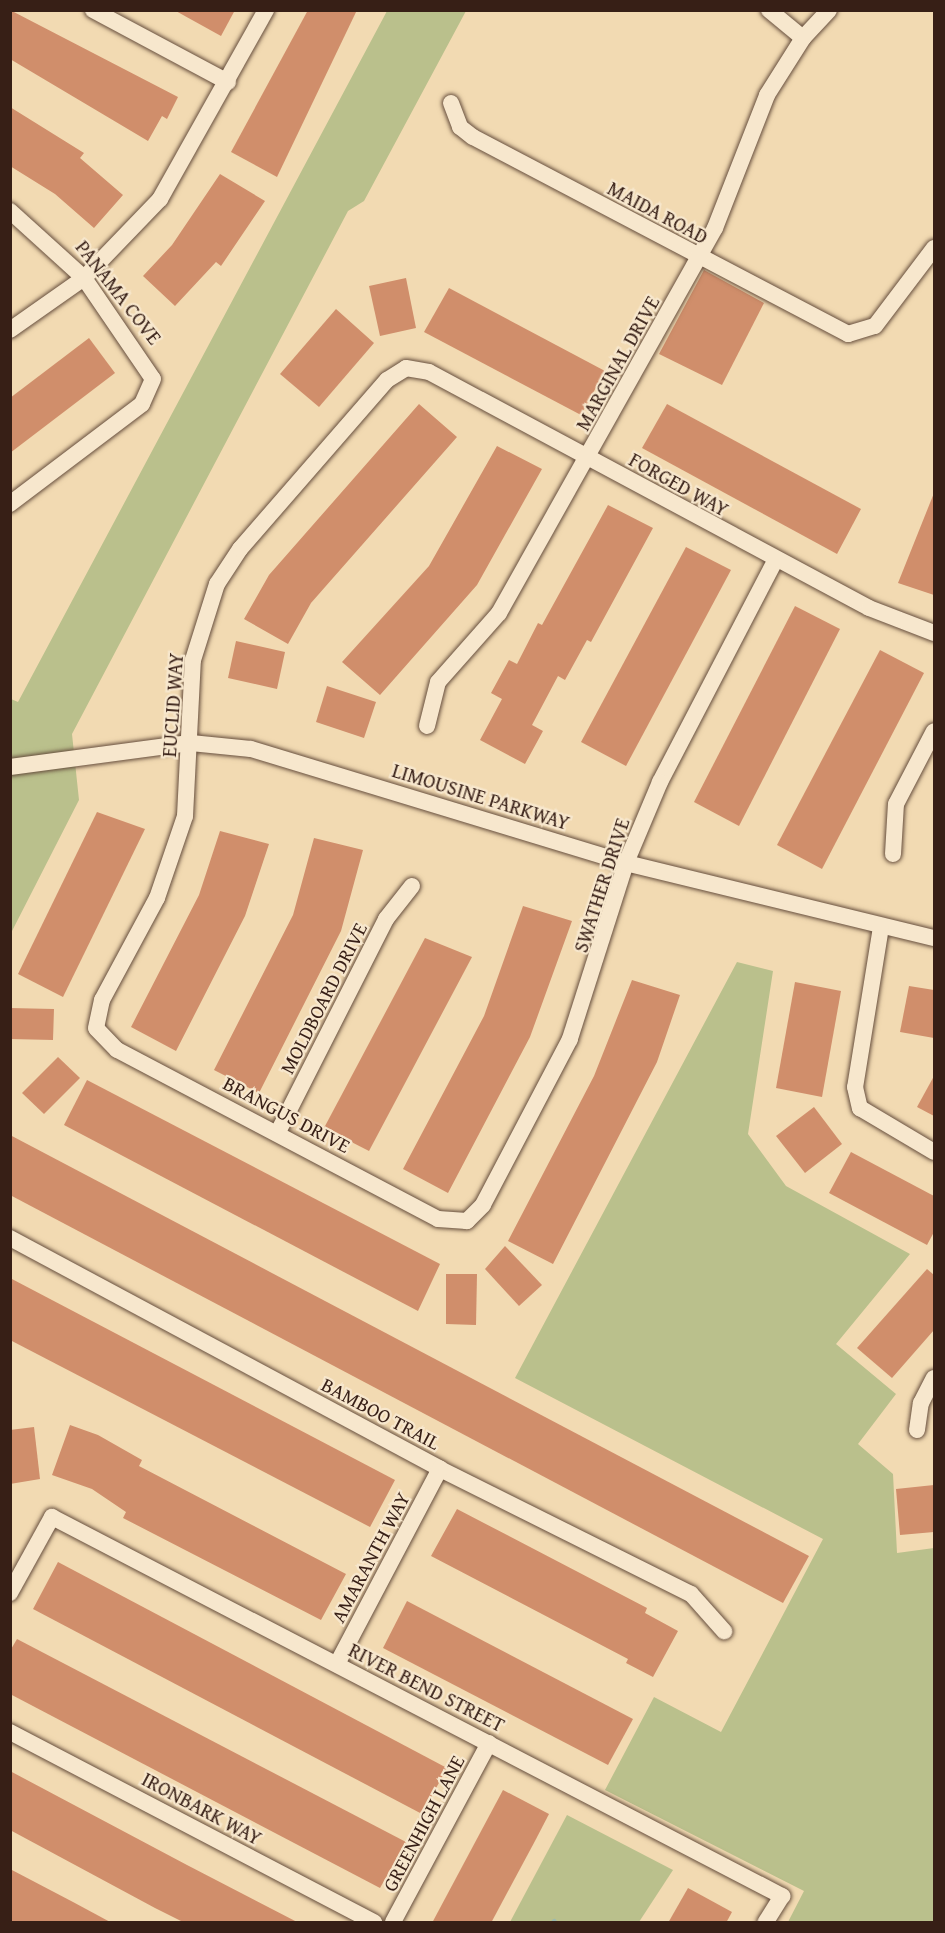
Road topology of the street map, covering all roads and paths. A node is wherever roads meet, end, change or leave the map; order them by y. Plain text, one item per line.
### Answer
1 (93, 10) edge
2 (266, 10) edge
3 (769, 10) edge
4 (829, 10) edge
5 (804, 38) junction
6 (228, 82) junction
7 (451, 103) dead end
8 (10, 210) edge
9 (934, 248) edge
10 (699, 257) junction
11 (84, 278) junction
12 (10, 330) edge
13 (406, 368) joint
14 (588, 458) junction
15 (10, 504) edge
16 (775, 561) junction
17 (934, 633) edge
18 (427, 726) dead end
19 (934, 731) edge
20 (191, 743) junction
21 (10, 767) edge
22 (894, 854) dead end
23 (626, 863) junction
24 (412, 886) dead end
25 (881, 927) junction
26 (934, 938) edge
27 (96, 1028) joint
28 (278, 1132) junction
29 (934, 1152) edge
30 (467, 1221) joint
31 (10, 1238) edge
32 (934, 1378) edge
33 (917, 1430) dead end
34 (441, 1469) junction
35 (10, 1593) edge
36 (724, 1632) dead end
37 (337, 1664) junction
38 (10, 1732) edge
39 (489, 1743) junction
40 (374, 1923) edge
41 (393, 1923) edge
42 (766, 1923) edge

1 - 6 street
2 - 6 street
3 - 5 street
4 - 5 street, MARGINAL DRIVE
5 - 10 street, MARGINAL DRIVE
6 - 11 street
7 - 10 street, MAIDA ROAD
8 - 11 street, PANAMA COVE
9 - 10 street, MAIDA ROAD
10 - 14 street, MARGINAL DRIVE
11 - 12 street
11 - 15 street, PANAMA COVE
13 - 14 street, FORGED WAY
13 - 20 street, EUCLID WAY
14 - 16 street, FORGED WAY
14 - 18 street, MARGINAL DRIVE
16 - 17 street, FORGED WAY
16 - 23 street, SWATHER DRIVE
19 - 22 street
20 - 21 street, LIMOUSINE PARKWAY
20 - 23 street, LIMOUSINE PARKWAY
20 - 27 street, EUCLID WAY
23 - 25 street, LIMOUSINE PARKWAY
23 - 30 street, SWATHER DRIVE
24 - 28 street, MOLDBOARD DRIVE
25 - 26 street, LIMOUSINE PARKWAY
25 - 29 street
27 - 28 street, BRANGUS DRIVE
28 - 30 street, BRANGUS DRIVE
31 - 34 street, BAMBOO TRAIL
32 - 33 street
34 - 36 street, BAMBOO TRAIL
34 - 37 street, AMARANTH WAY
35 - 37 street, RIVER BEND STREET
37 - 39 street, RIVER BEND STREET
38 - 40 street, IRONBARK WAY
39 - 41 street, GREENHIGH LANE
39 - 42 street, RIVER BEND STREET

